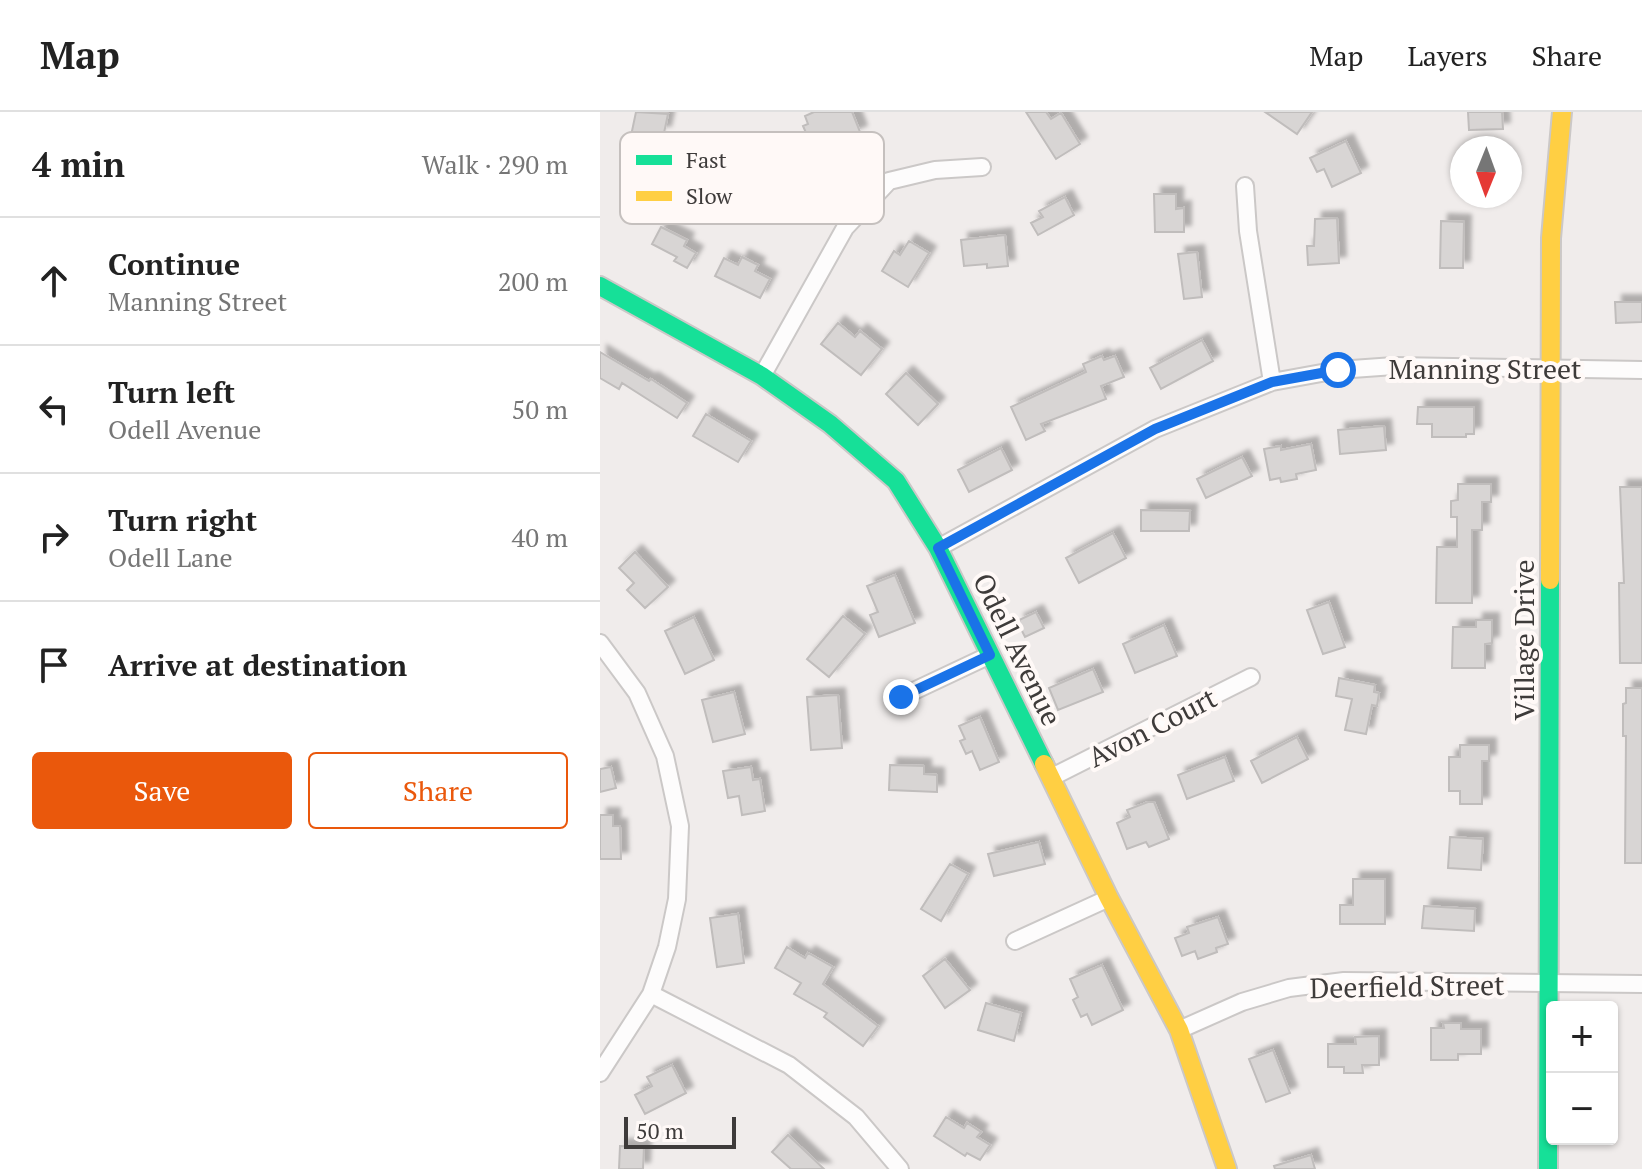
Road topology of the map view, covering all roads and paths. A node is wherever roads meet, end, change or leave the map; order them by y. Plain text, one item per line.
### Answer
1 (1562, 112) edge
2 (982, 167) dead end
3 (884, 186) edge
4 (1245, 186) dead end
5 (849, 224) edge
6 (600, 286) edge
7 (1551, 367) junction
8 (1642, 370) edge
9 (762, 376) junction
10 (1272, 382) junction
11 (938, 548) junction
12 (600, 643) edge
13 (990, 655) junction
14 (1251, 677) dead end
15 (901, 697) dead end
16 (1052, 777) junction
17 (1109, 898) junction
18 (1015, 941) dead end
19 (1550, 984) junction
20 (1642, 984) edge
21 (651, 994) junction
22 (1179, 1030) junction
23 (600, 1073) edge
24 (900, 1169) edge
25 (1227, 1169) edge
26 (1548, 1169) edge

1 - 7 street, Village Drive
2 - 3 street
4 - 10 street
5 - 9 street
6 - 9 street, Odell Avenue
7 - 8 street, Manning Street
7 - 10 street, Manning Street
7 - 19 street, Village Drive
9 - 11 street, Odell Avenue
10 - 11 street, Manning Street
11 - 13 street, Odell Avenue
12 - 21 street
13 - 15 street
13 - 16 street, Odell Avenue
14 - 16 street, Avon Court
16 - 17 street, Odell Avenue
17 - 18 street
17 - 22 street, Odell Avenue
19 - 20 street, Deerfield Street
19 - 22 street, Deerfield Street
19 - 26 street, Village Drive
21 - 23 street
21 - 24 street
22 - 25 street, Odell Avenue

